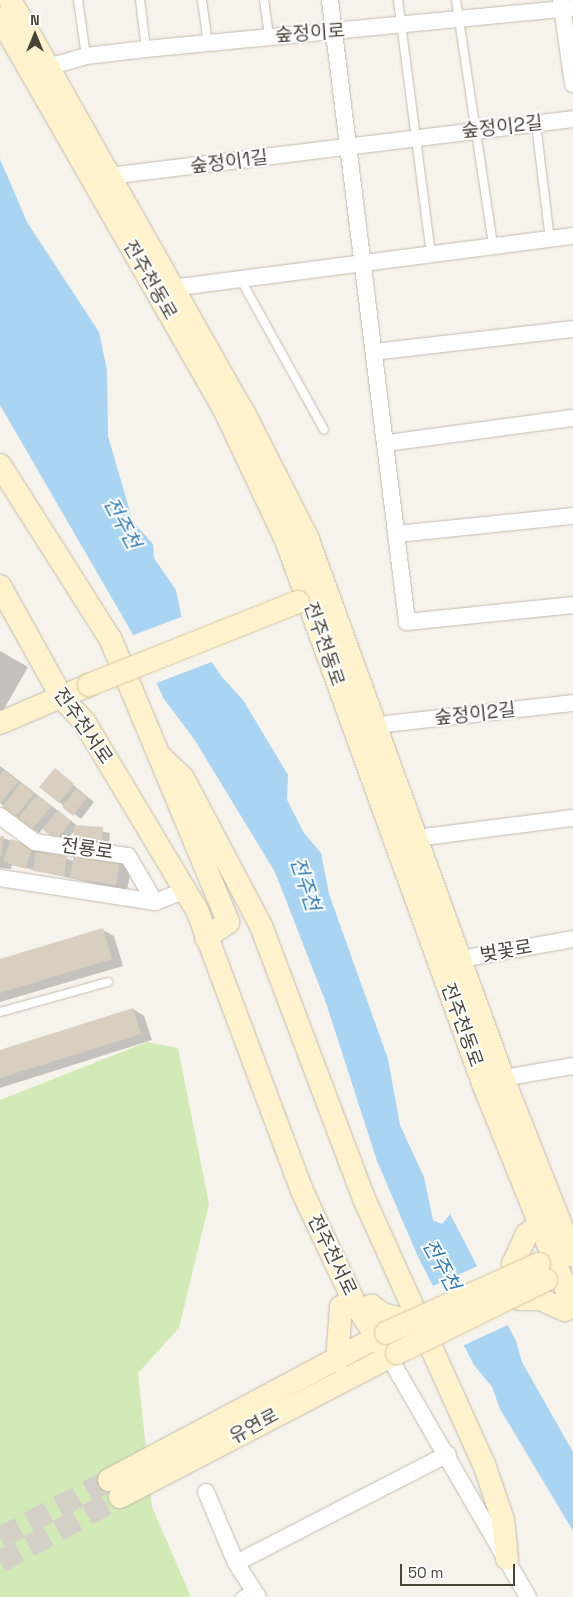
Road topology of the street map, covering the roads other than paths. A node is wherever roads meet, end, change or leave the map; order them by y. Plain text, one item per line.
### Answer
1 (10, 0) edge
2 (78, 0) edge
3 (140, 0) edge
4 (202, 0) edge
5 (264, 0) edge
6 (330, 0) edge
7 (398, 0) edge
8 (456, 0) edge
9 (566, 5) edge
10 (0, 18) edge
11 (459, 19) junction
12 (401, 26) junction
13 (334, 32) junction
14 (269, 36) junction
15 (208, 44) junction
16 (146, 49) junction
17 (86, 56) junction
18 (48, 68) junction
19 (573, 84) edge
20 (573, 119) edge
21 (536, 124) junction
22 (475, 130) junction
23 (423, 136) junction
24 (349, 148) junction
25 (109, 176) junction
26 (573, 236) edge
27 (550, 239) junction
28 (493, 246) junction
29 (431, 254) junction
30 (364, 264) junction
31 (241, 280) junction
32 (172, 288) junction
33 (573, 329) edge
34 (374, 352) junction
35 (573, 418) edge
36 (324, 430) dead end
37 (387, 443) junction
38 (0, 465) edge
39 (573, 516) edge
40 (398, 534) junction
41 (0, 586) edge
42 (311, 596) junction
43 (573, 605) edge
44 (62, 698) junction
45 (573, 703) edge
46 (0, 723) edge
47 (377, 726) junction
48 (160, 756) junction
49 (0, 816) edge
50 (573, 818) edge
51 (416, 838) junction
52 (0, 878) edge
53 (183, 891) junction
54 (156, 902) junction
55 (206, 938) junction
56 (573, 939) edge
57 (449, 961) junction
58 (108, 982) dead end
59 (0, 1012) edge
60 (573, 1066) edge
61 (502, 1078) junction
62 (532, 1231) junction
63 (561, 1265) edge
64 (518, 1284) junction
65 (361, 1306) junction
66 (568, 1306) edge
67 (412, 1321) junction
68 (381, 1336) junction
69 (393, 1355) junction
70 (337, 1361) junction
71 (448, 1454) junction
72 (206, 1492) dead end
73 (507, 1559) junction
74 (236, 1562) junction
75 (250, 1594) edge
76 (528, 1597) edge

1 - 18 street, 전주천동로
2 - 17 lane
3 - 16 lane
4 - 15 lane
5 - 14 lane
6 - 13 street
7 - 12 lane
8 - 11 lane
9 - 11 street, 숲정이로
9 - 19 street
10 - 42 street, 전주천동로
11 - 12 street, 숲정이로
11 - 22 lane
12 - 13 street, 숲정이로
12 - 23 lane
13 - 14 street, 숲정이로
13 - 24 street
14 - 15 street, 숲정이로
15 - 16 street, 숲정이로
16 - 17 street, 숲정이로
17 - 18 street, 숲정이로
18 - 25 street, 전주천동로
20 - 21 street, 숲정이2길
21 - 22 street, 숲정이2길
21 - 27 lane
22 - 23 street, 숲정이2길
22 - 28 lane
23 - 24 street, 숲정이1길
23 - 29 lane
24 - 25 street, 숲정이1길
24 - 30 street
25 - 32 street, 전주천동로
26 - 27 street
27 - 28 street
28 - 29 street
29 - 30 street
30 - 31 street
30 - 34 street
31 - 32 street
31 - 36 lane
32 - 42 street, 전주천동로
33 - 34 street
34 - 37 street
35 - 37 street
37 - 40 street
38 - 48 street
39 - 40 street
40 - 43 street
41 - 44 street, 전주천서로
42 - 44 street, bridge
42 - 47 street, 전주천동로
42 - 57 street, 전주천동로
44 - 46 street
44 - 53 street, 전주천서로
45 - 47 street, 숲정이2길
47 - 51 street, 전주천동로
48 - 55 street
48 - 73 street
49 - 54 street, 전룡로
50 - 51 street
51 - 57 street, 전주천동로
52 - 54 street
53 - 54 street
53 - 55 street, 전주천서로
55 - 65 street, 전주천서로
56 - 57 street, 벚꽃로
57 - 61 street, 전주천동로
57 - 62 street, 전주천동로
58 - 59 lane
60 - 61 street
61 - 63 street, 전주천동로
62 - 63 street, 전주천동로
62 - 64 street
63 - 64 street, bridge
63 - 66 street, 전주천동로
64 - 66 street
64 - 67 street, 유연로, bridge
64 - 69 street, 유연로, bridge
65 - 67 street
65 - 68 street, 전주천서로
65 - 70 street
67 - 68 street, 유연로, bridge
68 - 69 street, 전주천서로
68 - 70 street, 유연로
69 - 70 street, 유연로
69 - 71 street, 전주천서로
71 - 73 street, 전주천서로
71 - 74 street
72 - 74 street
73 - 76 street, 전주천서로
74 - 75 street

